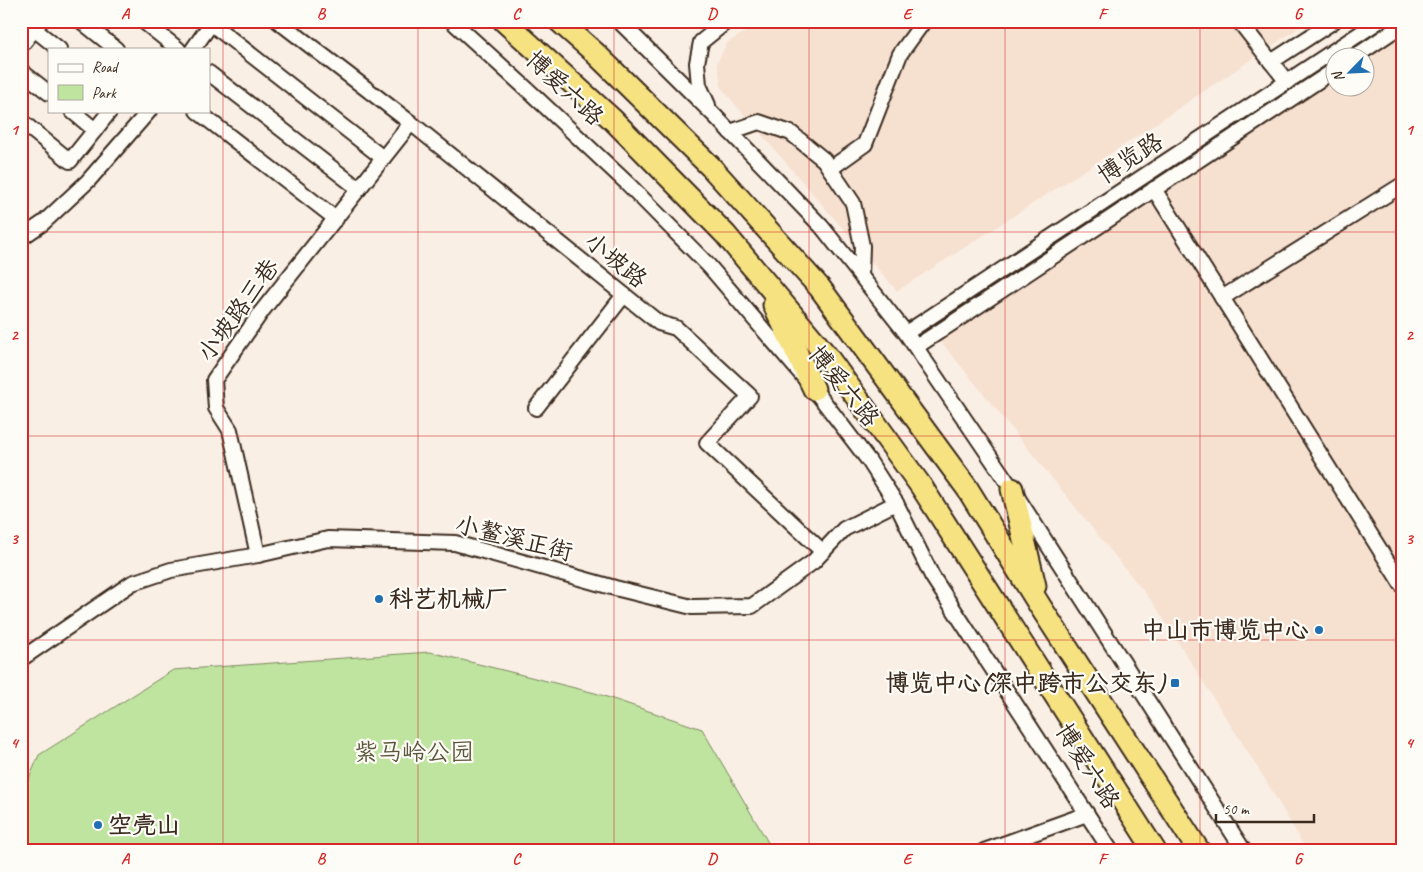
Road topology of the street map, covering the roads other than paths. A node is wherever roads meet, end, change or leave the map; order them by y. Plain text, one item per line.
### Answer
1 (81, 21) edge
2 (143, 21) edge
3 (278, 21) edge
4 (452, 21) edge
5 (504, 21) edge
6 (559, 21) edge
7 (619, 21) edge
8 (727, 21) edge
9 (924, 21) edge
10 (1239, 21) edge
11 (1334, 21) edge
12 (1379, 21) edge
13 (211, 22) edge
14 (33, 24) edge
15 (1402, 25) edge
16 (21, 46) edge
17 (58, 48) edge
18 (115, 48) edge
19 (177, 48) edge
20 (194, 48) edge
21 (1368, 48) edge
22 (1271, 62) junction
23 (21, 71) edge
24 (210, 74) edge
25 (1326, 76) edge
26 (1287, 82) junction
27 (48, 92) edge
28 (73, 112) edge
29 (109, 112) edge
30 (147, 112) edge
31 (198, 112) edge
32 (713, 114) junction
33 (21, 121) edge
34 (411, 123) junction
35 (95, 130) junction
36 (730, 132) junction
37 (384, 158) junction
38 (830, 168) junction
39 (1402, 185) edge
40 (359, 189) junction
41 (1154, 189) junction
42 (336, 219) junction
43 (21, 238) edge
44 (861, 276) junction
45 (761, 277) junction
46 (624, 295) junction
47 (1222, 298) junction
48 (906, 333) junction
49 (916, 347) junction
50 (814, 389) junction
51 (536, 408) dead end
52 (1012, 489) junction
53 (896, 503) junction
54 (822, 551) junction
55 (258, 555) junction
56 (1402, 585) edge
57 (1040, 606) junction
58 (21, 659) edge
59 (1087, 814) junction
60 (984, 851) edge
61 (1111, 851) edge
62 (1155, 851) edge
63 (1199, 851) edge
64 (1244, 851) edge

1 - 18 street
2 - 19 street
3 - 34 street, 小坡路
4 - 50 street, 博爱六路
5 - 45 highway, 博爱六路
6 - 57 highway, 博爱六路
7 - 32 street
8 - 32 street
9 - 38 street
10 - 22 street
11 - 22 street
12 - 26 street, 博览路
13 - 20 street
13 - 37 street
14 - 16 street
14 - 17 street
15 - 21 street
22 - 26 street
23 - 27 street
24 - 40 street
25 - 41 street, 博览路
26 - 48 street, 博览路
28 - 35 street
29 - 35 street
30 - 43 street
31 - 42 street
32 - 36 street
33 - 35 street
34 - 37 street, 小坡路三巷
34 - 46 street, 小坡路
36 - 38 street
36 - 44 street
37 - 40 street, 小坡路三巷
38 - 44 street
39 - 47 street
40 - 42 street, 小坡路三巷
41 - 47 street
41 - 49 street, 博览路
42 - 55 street, 小坡路三巷
44 - 48 street
45 - 50 highway
45 - 62 highway, 博爱六路
46 - 51 street
46 - 54 street, 小坡路
47 - 56 street
48 - 49 street
49 - 52 street
50 - 53 street, 博爱六路
52 - 57 highway
52 - 64 street
53 - 54 street, 小鳌溪正街
53 - 59 street, 博爱六路
54 - 55 street, 小鳌溪正街
55 - 58 street, 小鳌溪正街
57 - 63 highway, 博爱六路
59 - 60 street
59 - 61 street, 博爱六路

